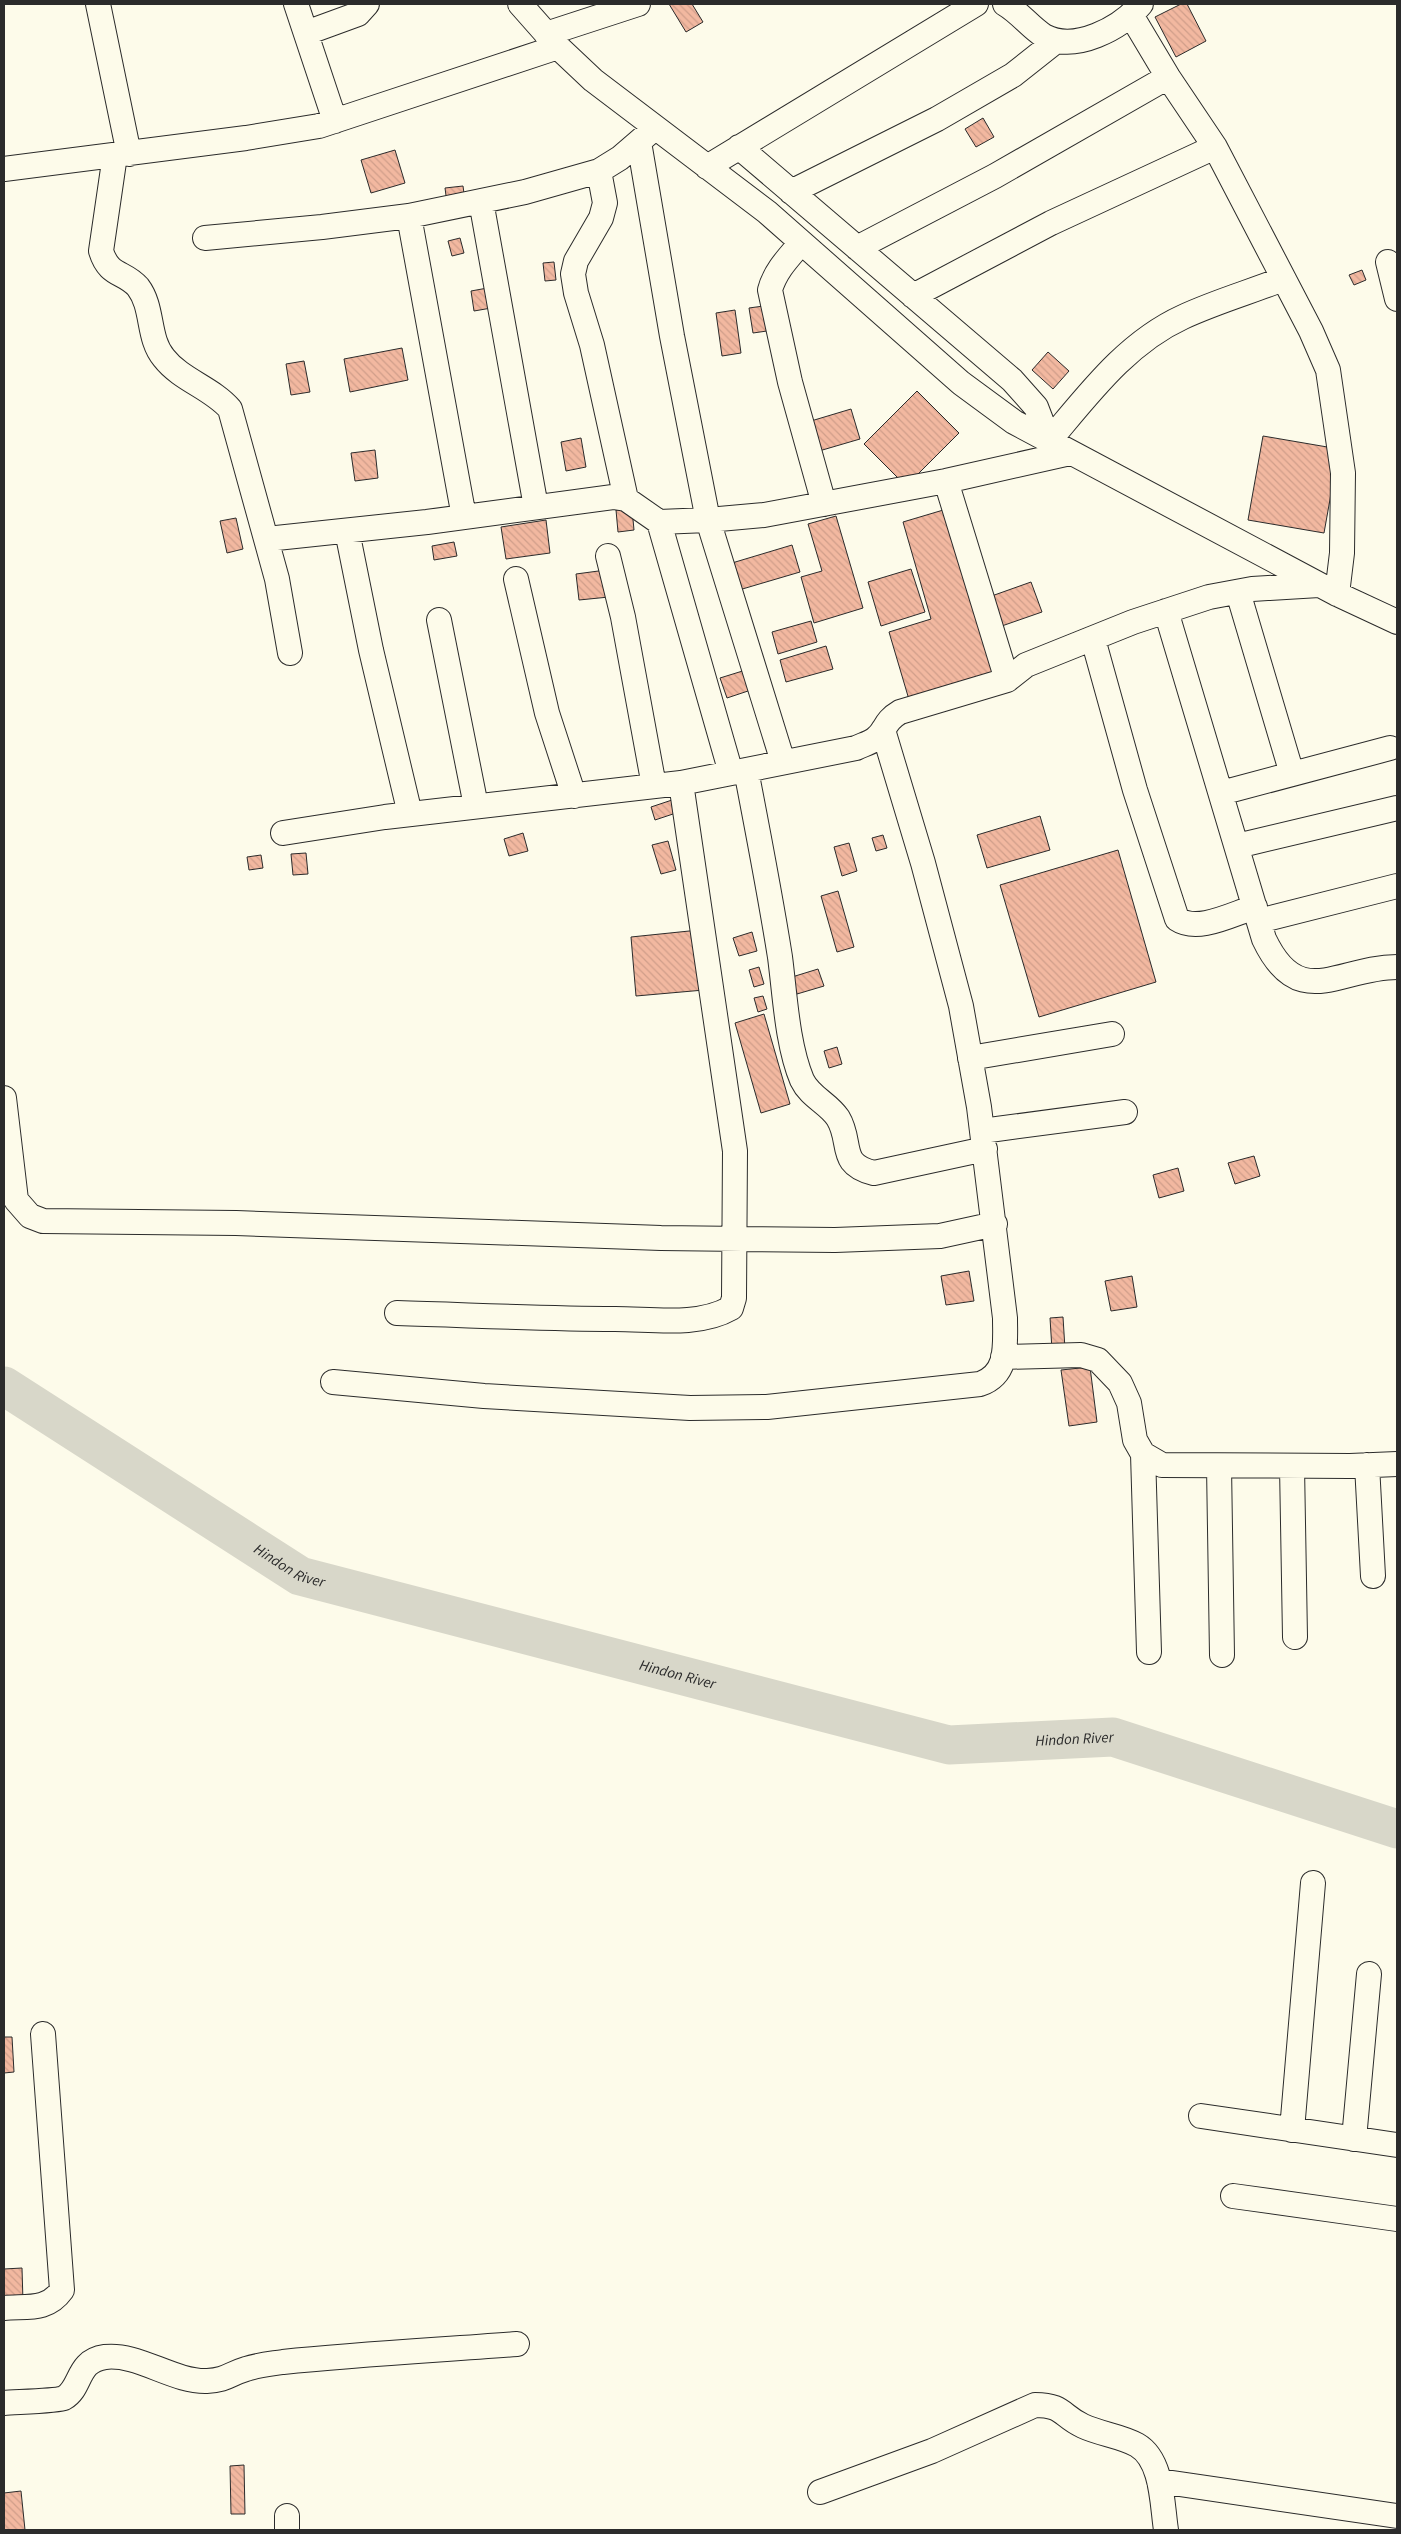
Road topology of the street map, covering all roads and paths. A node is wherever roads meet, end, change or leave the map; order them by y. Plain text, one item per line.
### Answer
1 (98, 4) edge
2 (296, 4) edge
3 (367, 4) edge
4 (520, 4) edge
5 (638, 4) edge
6 (976, 4) edge
7 (1005, 4) edge
8 (1136, 10) edge
9 (306, 33) junction
10 (552, 40) junction
11 (1056, 41) junction
12 (1168, 77) junction
13 (334, 121) junction
14 (646, 135) junction
15 (739, 147) junction
16 (1215, 147) junction
17 (122, 154) junction
18 (707, 167) junction
19 (4, 169) edge
20 (599, 171) junction
21 (791, 192) junction
22 (481, 201) junction
23 (409, 216) junction
24 (205, 238) dead end
25 (801, 242) junction
26 (857, 248) junction
27 (1388, 262) dead end
28 (1283, 279) junction
29 (913, 296) junction
30 (1397, 299) edge
31 (1049, 441) junction
32 (1070, 453) junction
33 (946, 481) junction
34 (626, 499) junction
35 (824, 504) junction
36 (536, 507) junction
37 (464, 517) junction
38 (708, 520) junction
39 (659, 522) junction
40 (347, 531) junction
41 (267, 540) junction
42 (608, 556) dead end
43 (516, 579) dead end
44 (1328, 590) junction
45 (1238, 592) junction
46 (1166, 611) junction
47 (439, 620) dead end
48 (1397, 622) edge
49 (1092, 639) junction
50 (290, 653) dead end
51 (1007, 680) junction
52 (883, 730) junction
53 (1390, 748) dead end
54 (783, 762) junction
55 (739, 771) junction
56 (1292, 774) junction
57 (681, 782) junction
58 (654, 786) junction
59 (1221, 793) junction
60 (574, 796) junction
61 (476, 806) junction
62 (1397, 808) edge
63 (410, 814) junction
64 (283, 833) dead end
65 (1237, 846) junction
66 (1397, 886) edge
67 (1257, 914) junction
68 (1397, 967) edge
69 (1112, 1034) dead end
70 (970, 1058) junction
71 (4, 1098) edge
72 (1125, 1112) dead end
73 (984, 1140) junction
74 (995, 1224) junction
75 (734, 1239) junction
76 (397, 1313) dead end
77 (1003, 1357) junction
78 (333, 1382) dead end
79 (1143, 1454) junction
80 (1397, 1464) edge
81 (1219, 1466) junction
82 (1292, 1466) junction
83 (1367, 1466) junction
84 (1373, 1576) dead end
85 (1295, 1637) dead end
86 (1149, 1652) dead end
87 (1222, 1655) dead end
88 (1313, 1883) dead end
89 (1369, 1974) dead end
90 (43, 2034) dead end
91 (1201, 2116) dead end
92 (1292, 2130) junction
93 (1354, 2139) junction
94 (1397, 2146) edge
95 (1233, 2196) dead end
96 (1397, 2219) edge
97 (4, 2308) edge
98 (517, 2344) dead end
99 (4, 2403) edge
100 (1159, 2481) junction
101 (820, 2492) dead end
102 (1397, 2516) edge
103 (1166, 2530) edge

1 - 17 street
2 - 9 street
3 - 9 street
4 - 10 street
5 - 10 street
6 - 15 street
7 - 11 street
8 - 11 street
8 - 12 street
9 - 13 street
10 - 13 street
10 - 14 street
11 - 21 street
12 - 16 street
12 - 26 street
13 - 17 street
14 - 18 street
14 - 20 street
14 - 38 street
15 - 18 street
15 - 21 street
16 - 28 street
16 - 29 street
17 - 19 street
17 - 41 street
18 - 25 street
20 - 22 street
20 - 34 street
21 - 26 street
22 - 23 street
22 - 36 street
23 - 24 street
23 - 37 street
25 - 31 street
25 - 35 street
26 - 29 street
27 - 30 street
28 - 31 street
28 - 44 street
29 - 31 street
31 - 32 street
32 - 33 street
32 - 44 street
33 - 35 street
33 - 51 street
34 - 36 street
34 - 39 street
35 - 38 street
36 - 37 street
37 - 40 street
38 - 39 street
38 - 54 street
39 - 55 street
40 - 41 street
40 - 63 street
41 - 50 street
42 - 58 street
43 - 60 street
44 - 45 street
44 - 48 street
45 - 46 street
45 - 56 street
46 - 49 street
46 - 59 street
47 - 61 street
49 - 51 street
49 - 67 street
51 - 52 street
52 - 54 street
52 - 70 street
53 - 56 street
54 - 55 street
55 - 57 street
55 - 73 street
56 - 59 street
57 - 58 street
57 - 75 street
58 - 60 street
59 - 65 street
60 - 61 street
61 - 63 street
62 - 65 street
63 - 64 street
65 - 67 street
66 - 67 street
67 - 68 street
69 - 70 street
70 - 73 street
71 - 75 street
72 - 73 street
73 - 74 street
74 - 75 street
74 - 77 street
75 - 76 street
77 - 78 street
77 - 79 street
79 - 81 street
79 - 86 street
80 - 83 street
81 - 82 street
81 - 87 street
82 - 83 street
82 - 85 street
83 - 84 street
88 - 92 street
89 - 93 street
90 - 97 street
91 - 92 street
92 - 93 street
93 - 94 street
95 - 96 street
98 - 99 street
100 - 101 street
100 - 102 street
100 - 103 street

